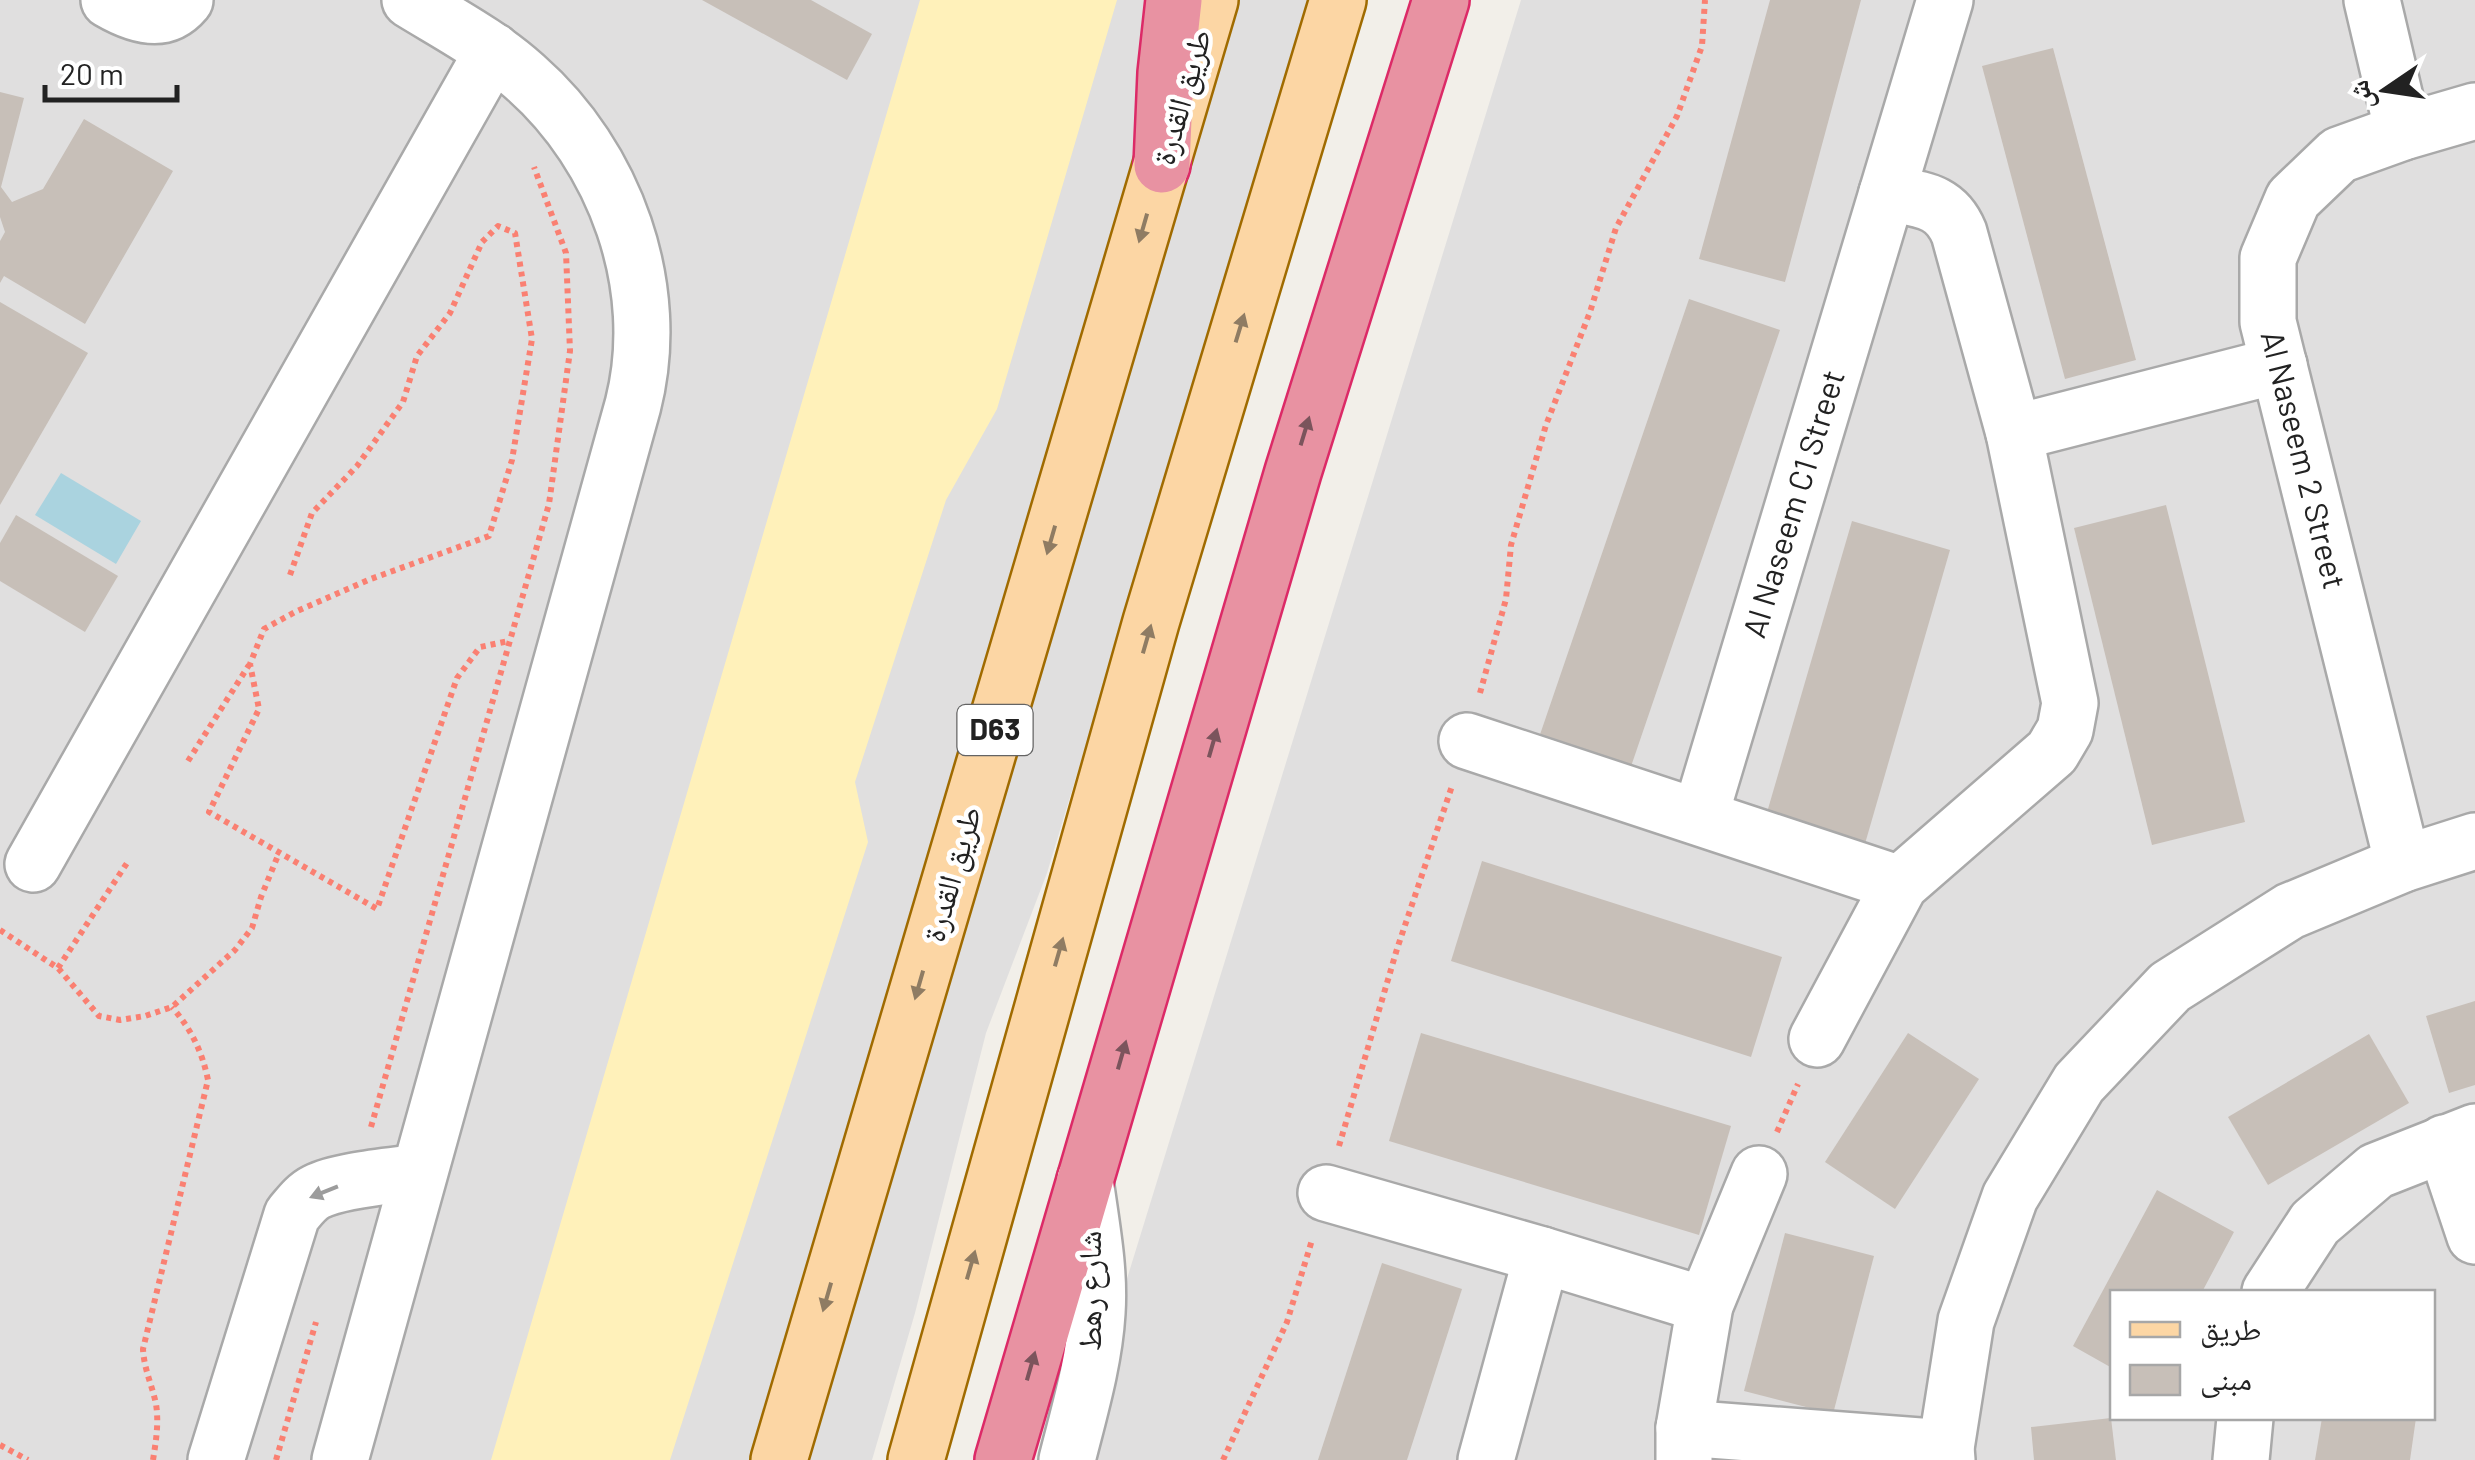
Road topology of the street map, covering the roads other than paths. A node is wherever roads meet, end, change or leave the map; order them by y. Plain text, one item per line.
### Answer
1 (108, 0) edge
2 (185, 0) edge
3 (410, 0) edge
4 (1174, 0) edge
5 (1210, 0) edge
6 (1338, 0) edge
7 (1440, 0) edge
8 (1945, 0) edge
9 (2372, 0) edge
10 (493, 51) junction
11 (2475, 111) edge
12 (2403, 132) junction
13 (1162, 165) junction
14 (1887, 193) junction
15 (2278, 365) junction
16 (2014, 433) junction
17 (1467, 741) road end
18 (1700, 816) junction
19 (2475, 841) edge
20 (34, 864) dead end
21 (2403, 864) junction
22 (1900, 884) junction
23 (1817, 1039) road end
24 (2459, 1137) edge
25 (419, 1172) junction
26 (1759, 1174) road end
27 (1086, 1180) junction
28 (1326, 1193) road end
29 (2475, 1236) edge
30 (1542, 1255) junction
31 (2271, 1290) edge
32 (1705, 1305) junction
33 (2245, 1420) edge
34 (1684, 1444) edge
35 (1946, 1454) edge
36 (216, 1460) edge
37 (340, 1460) edge
38 (779, 1460) edge
39 (916, 1460) edge
40 (1003, 1460) edge
41 (1067, 1460) edge
42 (1486, 1460) edge
43 (2241, 1460) edge

1 - 2 street
3 - 10 street
4 - 13 highway
5 - 13 main road, طريق القدرة / D63
39 -> 6 main road
27 -> 7 highway
8 - 14 street, Al Naseem C1 Street
9 - 12 street
10 - 20 street
10 - 25 street
11 - 12 street, Al Naseem 2 Street
12 - 15 street, Al Naseem 2 Street
13 -> 38 main road, طريق القدرة / D63
14 - 16 street
14 - 18 street, Al Naseem C1 Street
15 - 16 street
15 - 21 street, Al Naseem 2 Street
16 - 22 street
17 - 18 street
18 - 22 street
19 - 21 street
21 - 35 street
22 - 23 street
24 - 29 street
24 - 31 street
25 -> 36 street
25 - 37 street
26 - 32 street
40 -> 27 highway
27 - 41 street, شارع رهط
28 - 30 street
30 - 32 street
30 - 42 street
32 - 34 street
33 - 43 street
34 - 35 street

